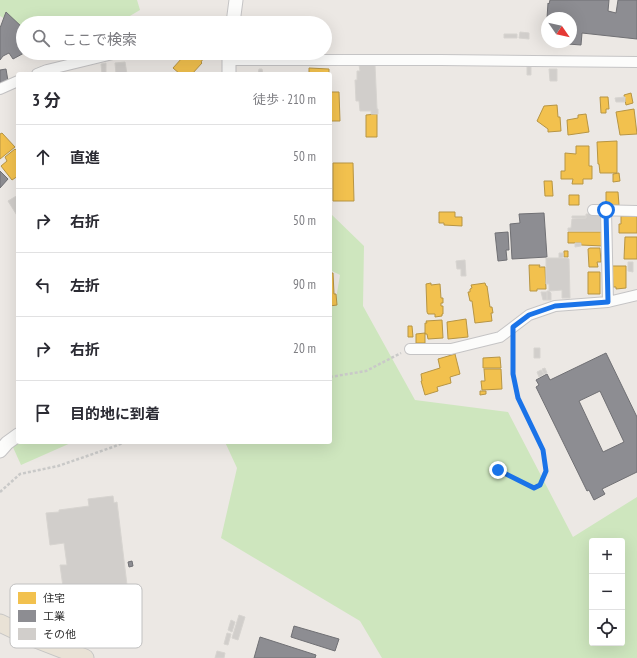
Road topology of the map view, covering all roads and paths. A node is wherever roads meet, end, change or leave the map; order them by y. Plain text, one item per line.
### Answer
1 (236, 0) edge
2 (234, 16) edge
3 (332, 58) edge
4 (88, 60) edge
5 (229, 60) edge
6 (637, 62) edge
7 (42, 72) edge
8 (229, 72) edge
9 (16, 82) edge
10 (0, 89) edge
11 (593, 210) dead end
12 (606, 210) junction
13 (637, 211) edge
14 (637, 295) edge
15 (608, 302) junction
16 (513, 327) junction
17 (410, 349) joint
18 (332, 377) edge
19 (16, 436) edge
20 (121, 444) edge
21 (0, 451) edge
22 (498, 470) dead end
23 (0, 492) edge
24 (0, 623) edge
25 (10, 628) edge
26 (60, 648) edge
27 (85, 658) edge

1 - 2 street
3 - 6 street
4 - 7 street
5 - 8 street
9 - 10 street
11 - 12 street
12 - 13 street
12 - 15 street
14 - 15 street
15 - 16 street
16 - 17 street
16 - 22 path
17 - 18 path
19 - 21 street
20 - 23 path
24 - 25 highway
26 - 27 highway

